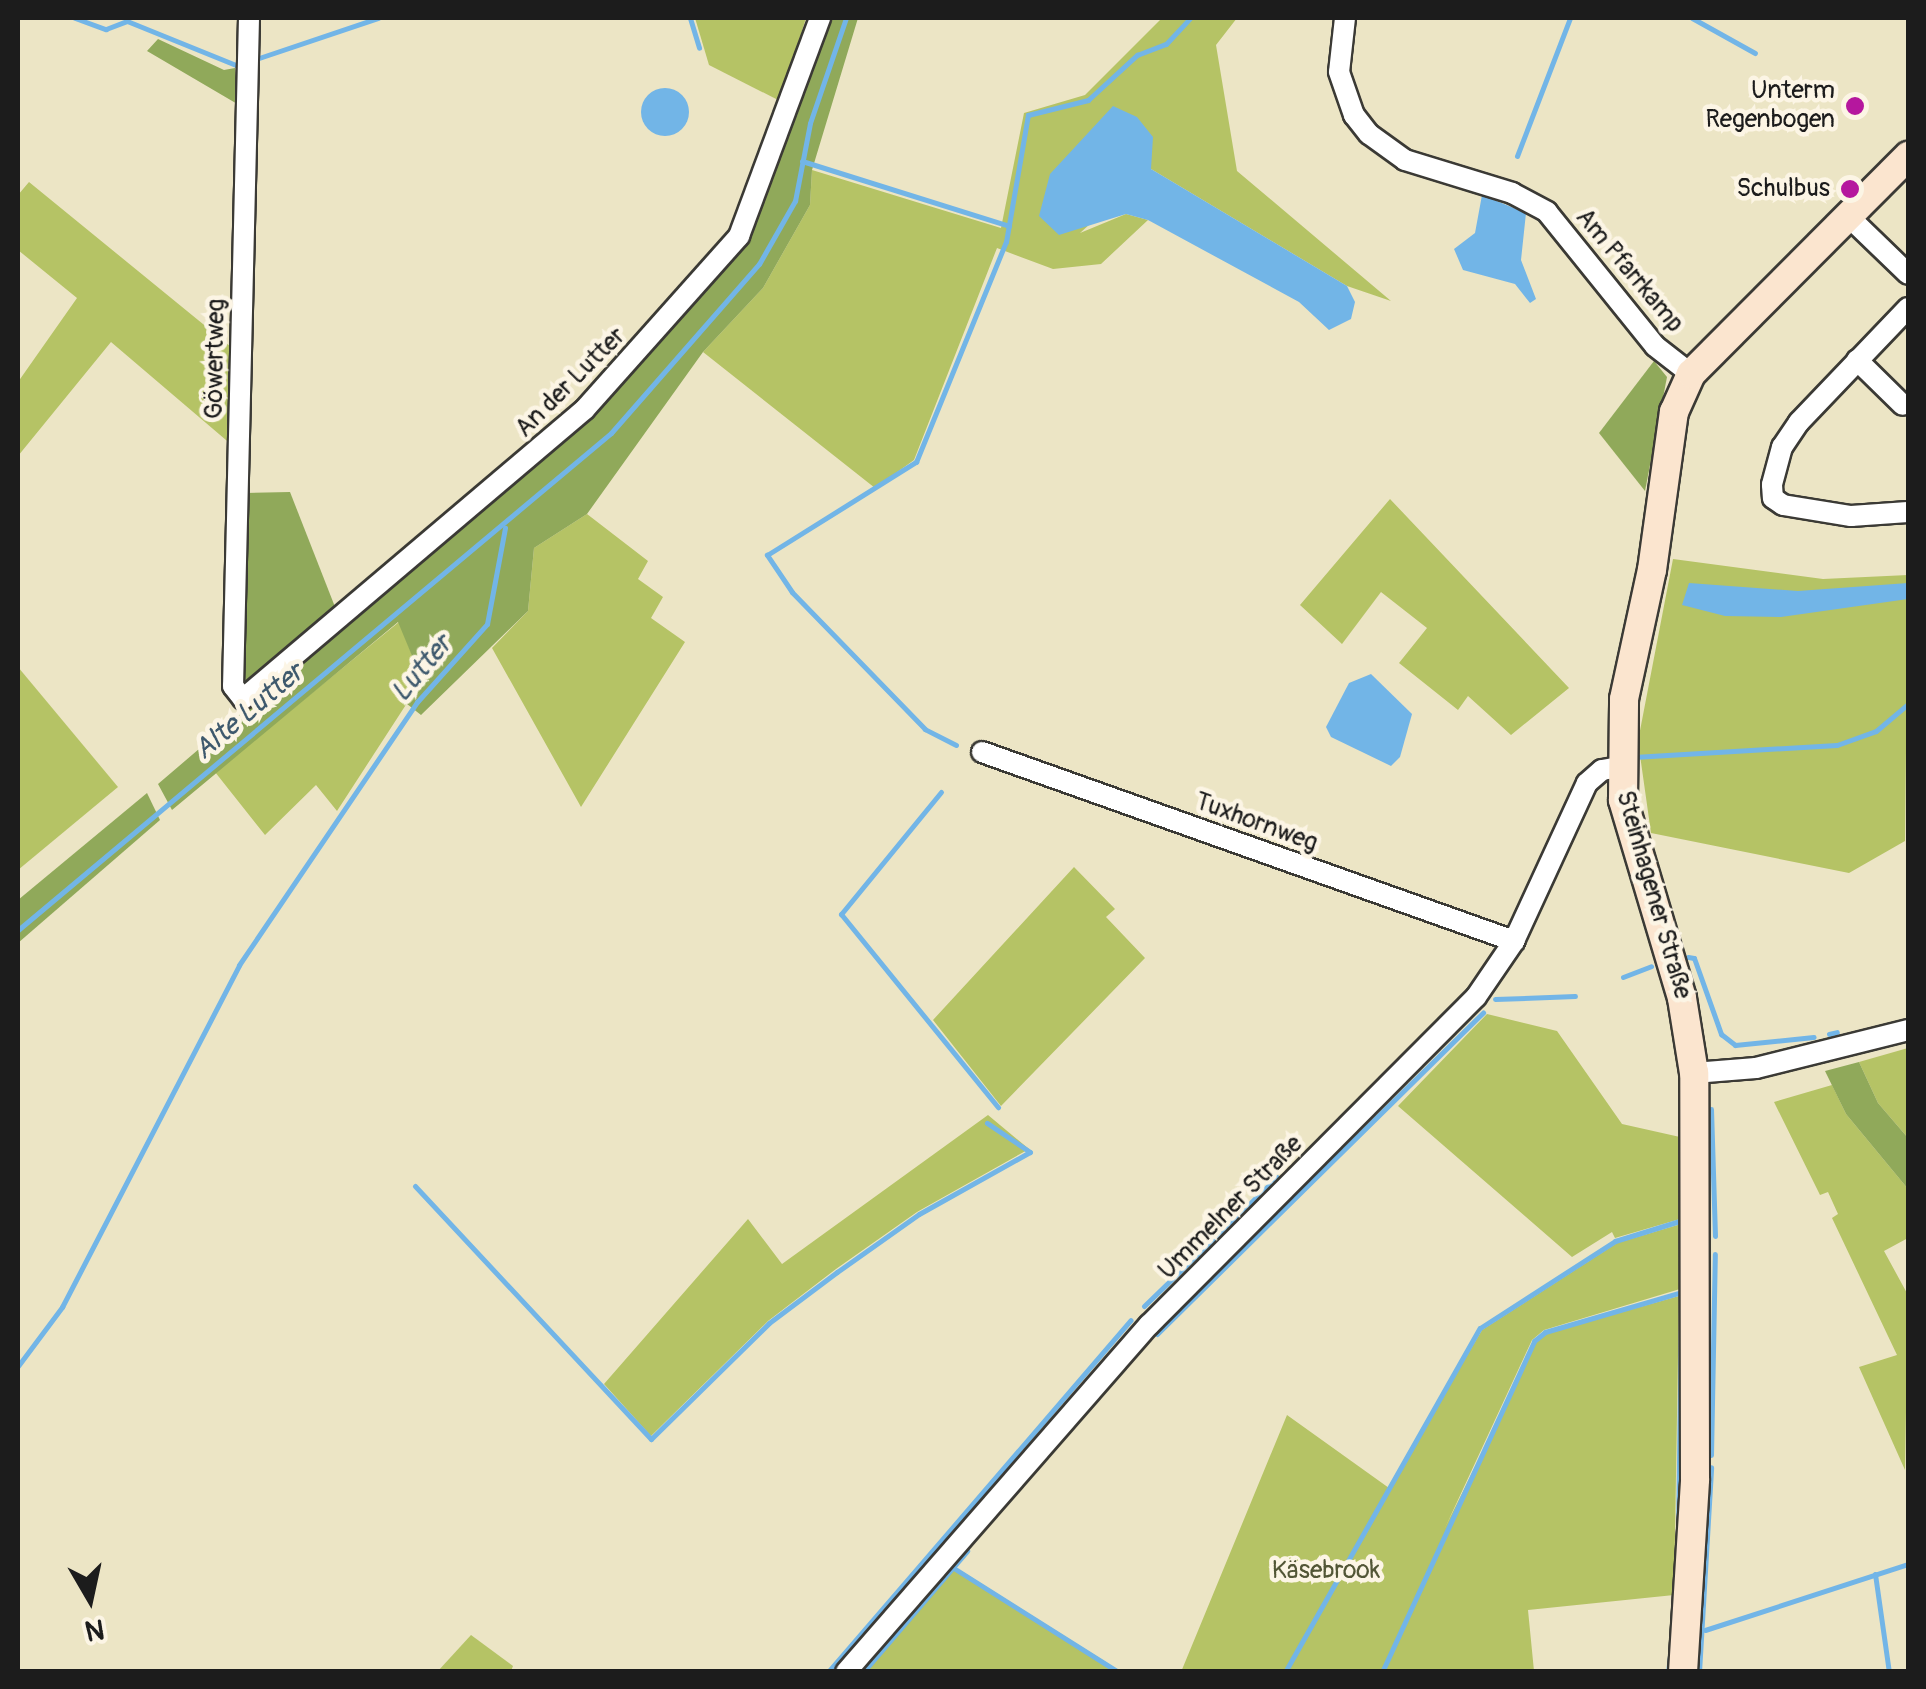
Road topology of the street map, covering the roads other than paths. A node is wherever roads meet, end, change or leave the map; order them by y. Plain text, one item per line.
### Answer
1 (249, 18) edge
2 (820, 18) edge
3 (1345, 18) edge
4 (1908, 156) edge
5 (1848, 216) junction
6 (1908, 274) edge
7 (1908, 308) edge
8 (1856, 360) junction
9 (1691, 374) junction
10 (1902, 404) dead end
11 (1908, 512) edge
12 (244, 700) joint
13 (982, 752) dead end
14 (1619, 767) junction
15 (1514, 941) junction
16 (1908, 1030) edge
17 (1694, 1073) junction
18 (846, 1672) edge
19 (1683, 1672) edge

1 - 12 street, Göwertweg
2 - 12 street, An der Lutter
3 - 9 street, Am Pfarrkamp
4 - 5 street, Steinhagener Straße
5 - 6 street
5 - 9 street, Steinhagener Straße
7 - 8 street
8 - 10 street
8 - 11 street
9 - 14 street, Steinhagener Straße
13 - 15 street, Tuxhornweg
14 - 15 street, Ummelner Straße
14 - 17 street, Steinhagener Straße
15 - 18 street, Ummelner Straße
16 - 17 street
17 - 19 street, Steinhagener Straße

